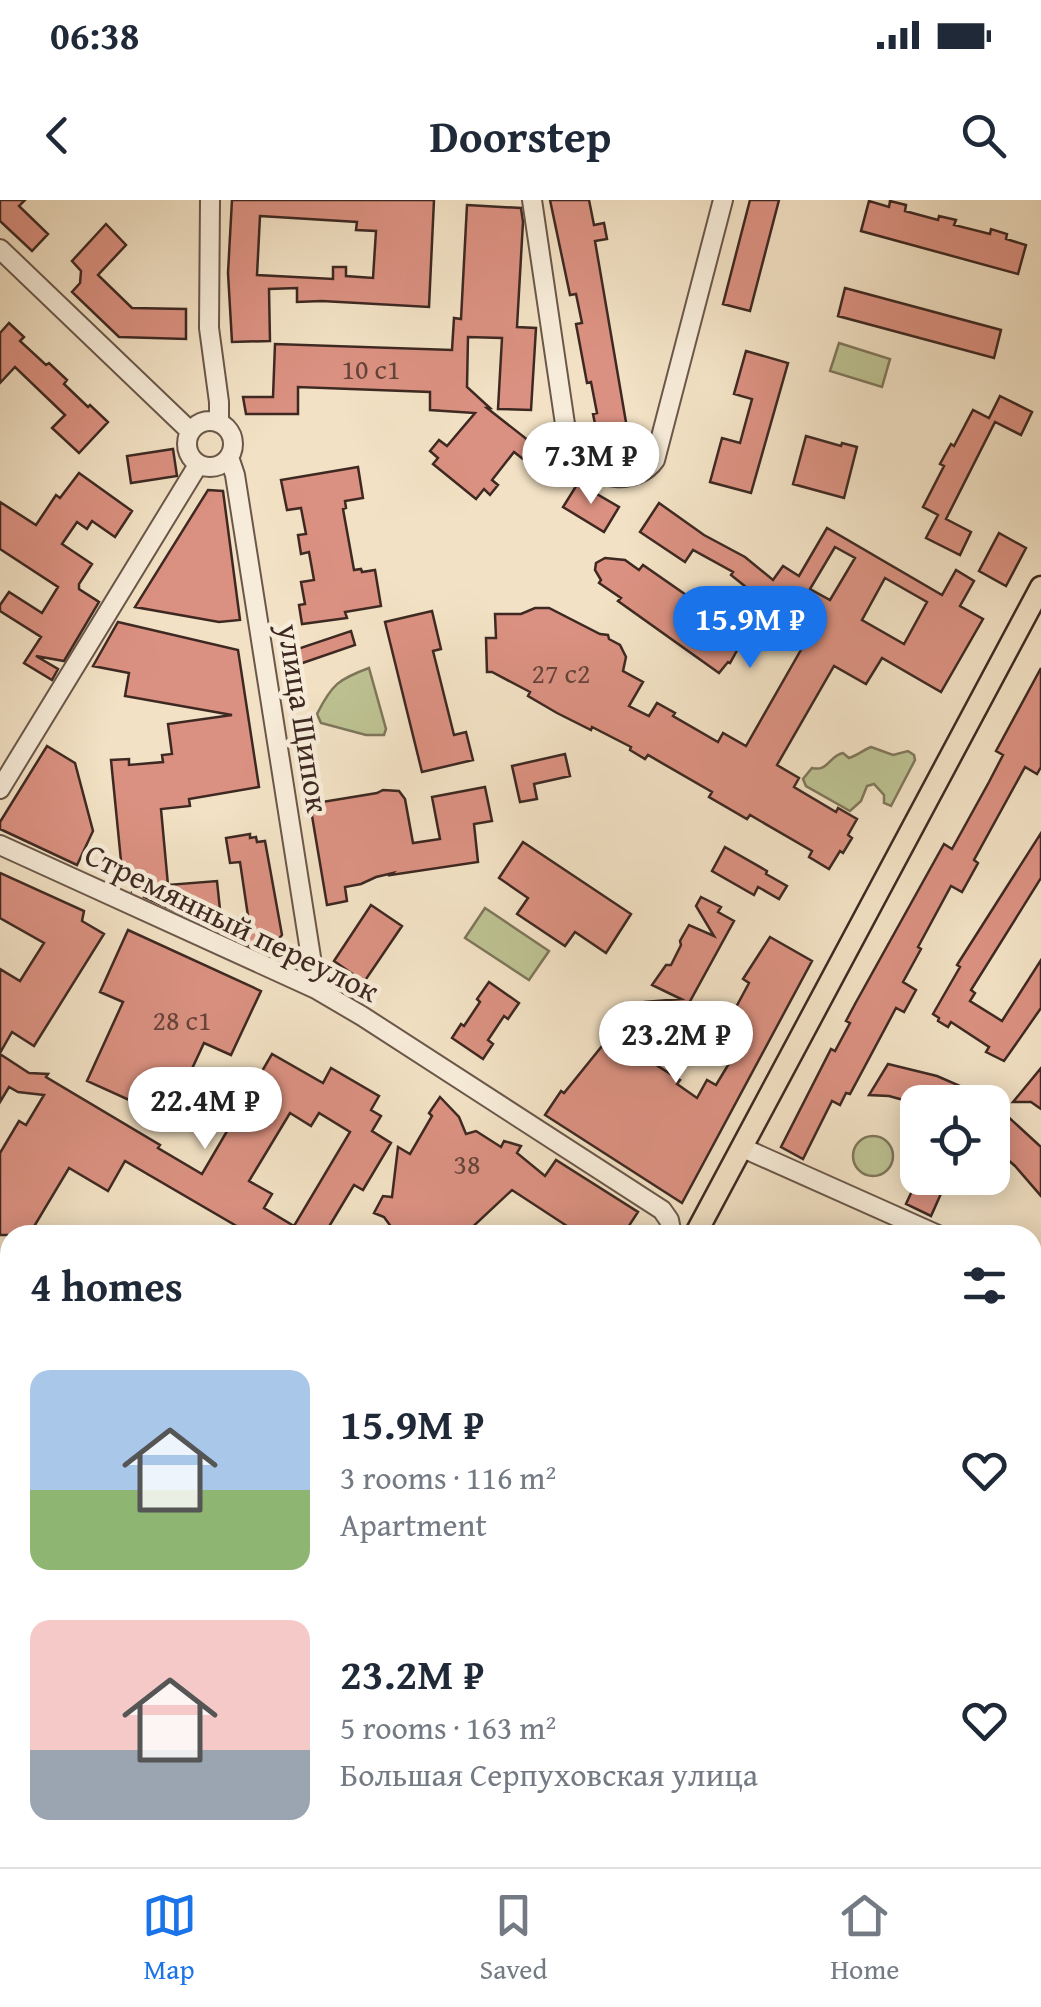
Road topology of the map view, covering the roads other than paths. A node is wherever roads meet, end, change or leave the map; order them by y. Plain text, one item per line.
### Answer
1 (210, 200) edge
2 (723, 200) edge
3 (531, 203) edge
4 (0, 249) edge
5 (218, 423) junction
6 (190, 431) junction
7 (229, 457) junction
8 (198, 464) junction
9 (1041, 587) edge
10 (0, 790) edge
11 (0, 845) edge
12 (316, 989) junction
13 (742, 1148) junction
14 (670, 1225) edge
15 (700, 1225) edge
16 (915, 1225) edge

1 - 5 street
2 - 3 street
4 - 6 street
5 - 6 street
5 - 7 street
6 - 8 street
7 - 8 street
7 - 12 street, улица Щипок
8 - 10 street
9 - 13 main road
11 - 12 street, Стремянный переулок
12 - 14 street, Стремянный переулок
13 - 15 main road
13 - 16 street

